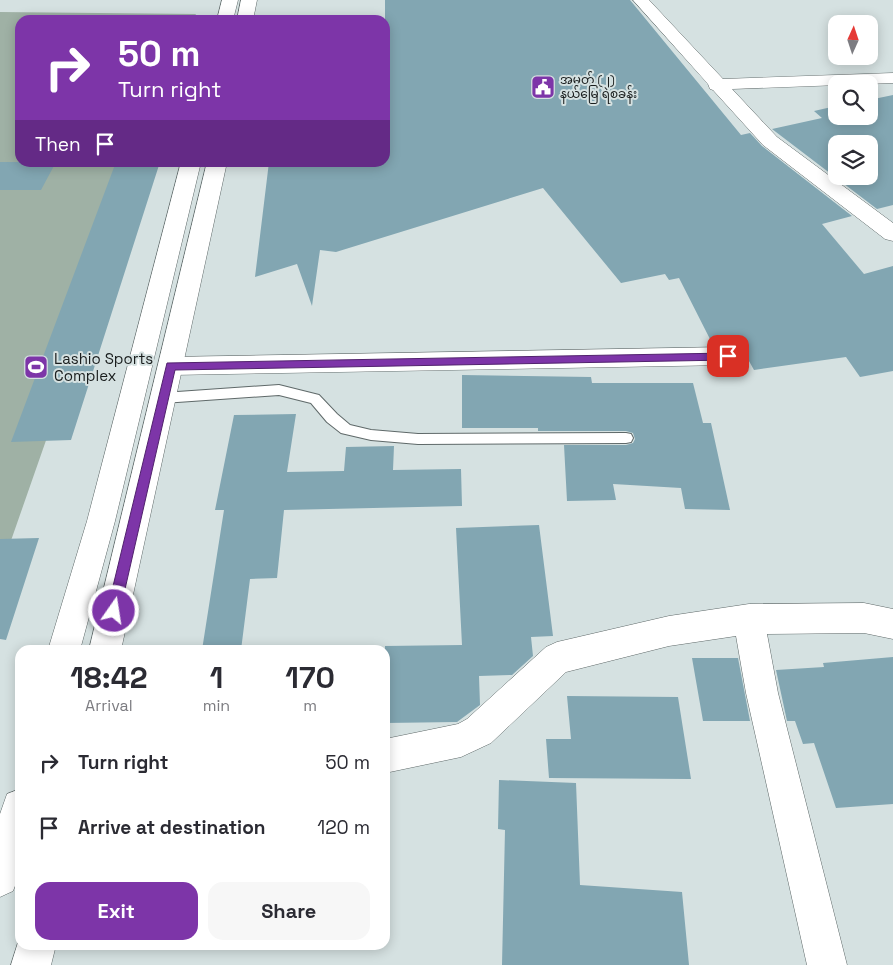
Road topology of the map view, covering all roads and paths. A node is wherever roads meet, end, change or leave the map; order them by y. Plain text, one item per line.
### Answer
1 (230, 0) edge
2 (249, 0) edge
3 (641, 0) edge
4 (226, 15) edge
5 (246, 15) edge
6 (893, 78) edge
7 (716, 85) junction
8 (191, 167) edge
9 (216, 167) edge
10 (893, 234) edge
11 (728, 356) dead end
12 (171, 366) junction
13 (163, 398) junction
14 (626, 438) dead end
15 (749, 618) junction
16 (893, 624) edge
17 (65, 645) edge
18 (106, 645) edge
19 (390, 755) edge
20 (15, 825) edge
21 (0, 878) edge
22 (35, 950) edge
23 (31, 965) edge
24 (827, 965) edge

1 - 4 street
2 - 5 street
3 - 7 street
6 - 7 street
7 - 10 street
8 - 17 street
9 - 12 street
11 - 12 street
12 - 13 street
13 - 14 lane
13 - 18 street
15 - 16 street
15 - 19 street
15 - 24 street
20 - 21 street
22 - 23 street

